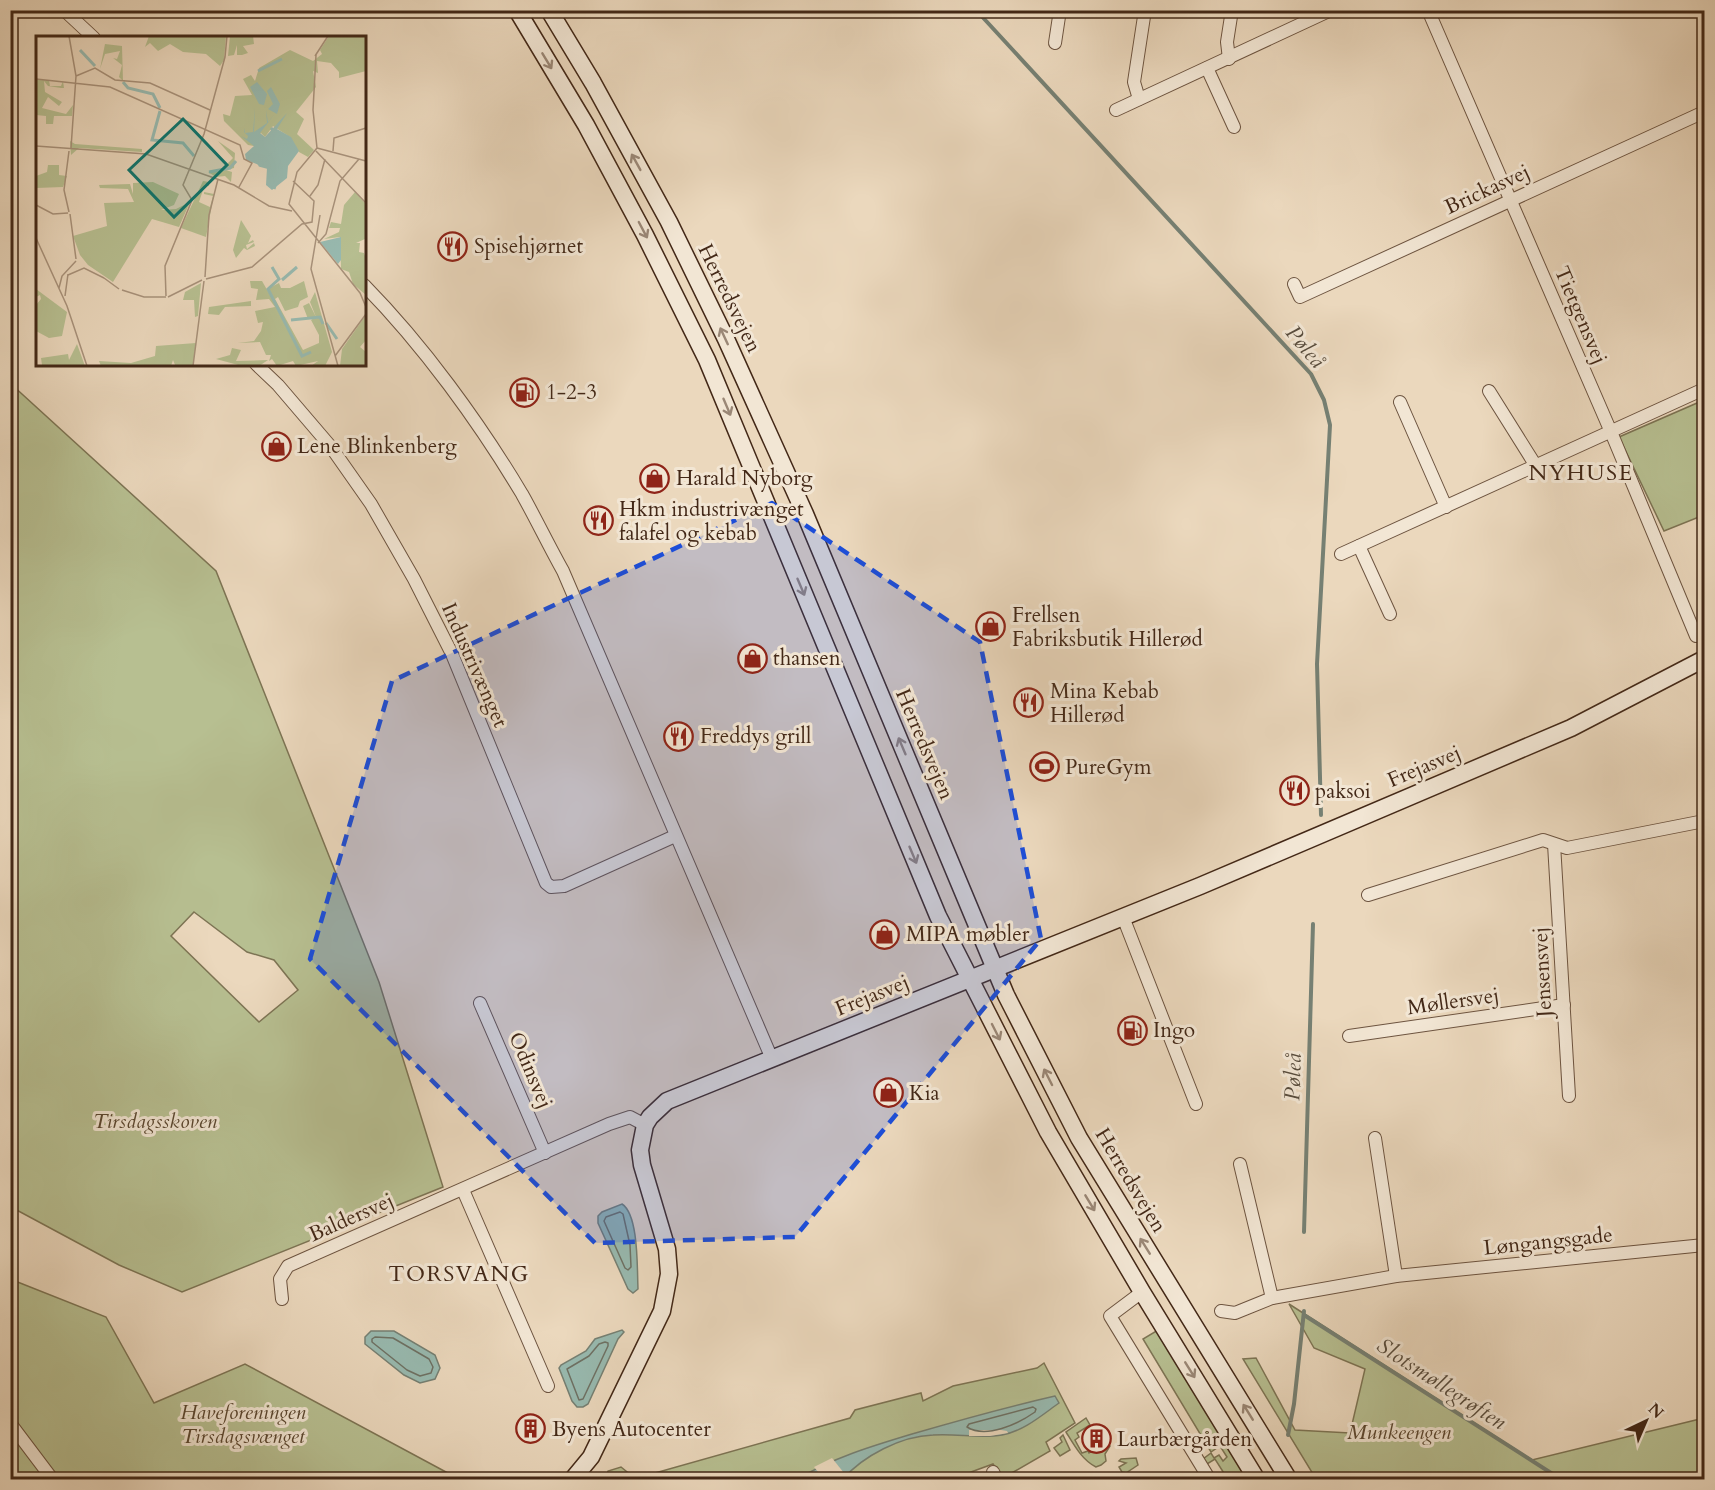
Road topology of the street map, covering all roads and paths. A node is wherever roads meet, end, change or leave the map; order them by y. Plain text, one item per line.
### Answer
1 (64, 10) edge
2 (517, 10) edge
3 (549, 10) edge
4 (1060, 10) edge
5 (1145, 10) edge
6 (1232, 10) edge
7 (1428, 10) edge
8 (1324, 12) edge
9 (92, 36) edge
10 (1055, 43) dead end
11 (1229, 58) junction
12 (1207, 68) junction
13 (1139, 99) junction
14 (1116, 110) dead end
15 (1704, 112) edge
16 (1234, 127) dead end
17 (1510, 200) junction
18 (1294, 284) dead end
19 (366, 287) edge
20 (258, 366) edge
21 (1704, 389) edge
22 (1489, 391) dead end
23 (1400, 402) dead end
24 (1611, 432) junction
25 (1536, 466) junction
26 (1446, 507) junction
27 (1359, 546) junction
28 (1341, 555) dead end
29 (1390, 614) dead end
30 (1696, 636) dead end
31 (1704, 659) edge
32 (1704, 822) edge
33 (675, 836) junction
34 (1554, 844) junction
35 (1368, 895) dead end
36 (1123, 917) junction
37 (994, 968) junction
38 (969, 980) junction
39 (480, 1003) dead end
40 (1564, 1005) junction
41 (1349, 1036) dead end
42 (772, 1059) junction
43 (1569, 1096) dead end
44 (1196, 1104) dead end
45 (645, 1125) junction
46 (1375, 1138) dead end
47 (545, 1153) junction
48 (1240, 1164) dead end
49 (463, 1190) junction
50 (1704, 1245) edge
51 (1396, 1276) junction
52 (1142, 1292) junction
53 (1272, 1298) junction
54 (282, 1299) dead end
55 (1221, 1311) dead end
56 (548, 1386) dead end
57 (10, 1423) edge
58 (1206, 1478) edge
59 (53, 1479) edge
60 (572, 1479) edge
61 (1257, 1479) edge
62 (1289, 1479) edge

1 - 9 street
2 -> 38 street
37 -> 3 street, Herredsvejen
4 - 10 street
5 - 13 street
6 - 11 street
7 - 17 street, Tietgensvej
8 - 11 street
11 - 12 street
12 - 13 street
12 - 16 street
13 - 14 street
15 - 17 street, Brickasvej
17 - 18 street, Brickasvej
17 - 24 street, Tietgensvej
19 - 33 street
20 - 33 street, Industrivænget
21 - 24 street
22 - 25 street
23 - 26 street
24 - 25 street
24 - 30 street, Tietgensvej
25 - 26 street
26 - 27 street
27 - 28 street
27 - 29 street
31 - 36 street, Frejasvej
32 - 34 street
33 - 42 street
34 - 35 street
34 - 40 street, Jensensvej
36 - 37 street, Frejasvej
36 - 44 street
37 - 38 street, Frejasvej
62 -> 37 street, Herredsvejen
38 - 42 street, Frejasvej
38 -> 52 street
39 - 47 street, Odinsvej
40 - 41 street, Møllersvej
40 - 43 street, Jensensvej
42 - 45 street, Frejasvej
45 - 47 street
45 - 60 street
46 - 51 street
47 - 49 street
48 - 53 street
49 - 54 street, Baldersvej
49 - 56 street
50 - 51 street, Løngangsgade
51 - 53 street, Løngangsgade
52 - 58 street
52 -> 61 street
53 - 55 street, Løngangsgade
57 - 59 street

